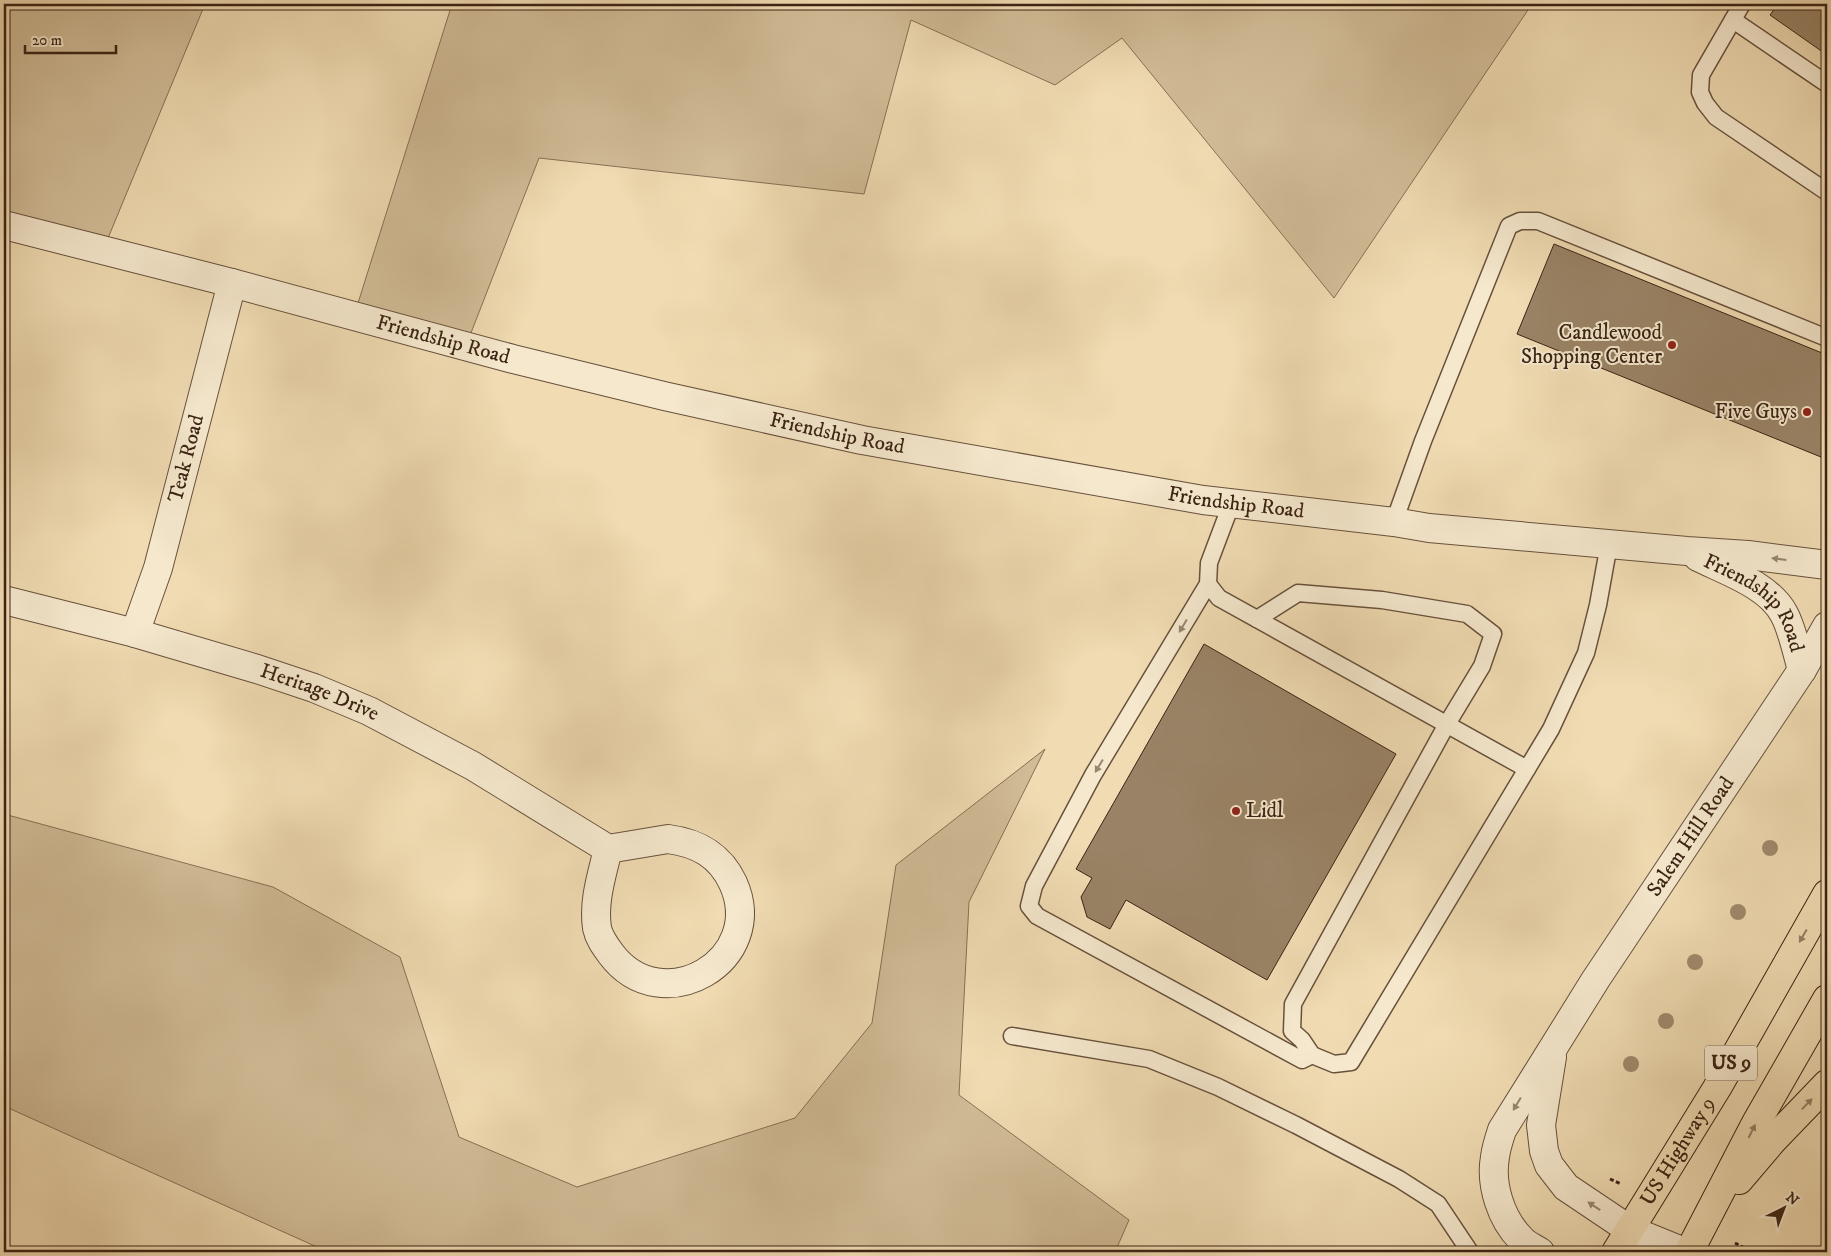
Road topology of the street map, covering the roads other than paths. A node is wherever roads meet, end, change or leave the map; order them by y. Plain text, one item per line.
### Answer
1 (1742, 4) edge
2 (1733, 20) junction
3 (1827, 84) edge
4 (1827, 192) edge
5 (4, 225) edge
6 (232, 283) junction
7 (1827, 338) edge
8 (1232, 502) junction
9 (1394, 522) junction
10 (1609, 544) junction
11 (1687, 551) junction
12 (1827, 565) edge
13 (1208, 584) junction
14 (4, 600) edge
15 (1257, 619) junction
16 (1827, 626) edge
17 (135, 632) junction
18 (1802, 670) junction
19 (1447, 724) junction
20 (1527, 769) junction
21 (608, 849) junction
22 (1827, 894) edge
23 (1827, 999) edge
24 (1012, 1036) dead end
25 (1554, 1048) junction
26 (1312, 1055) junction
27 (1827, 1084) edge
28 (1706, 1220) junction
29 (1623, 1241) edge
30 (1470, 1252) edge
31 (1540, 1252) edge
32 (1684, 1252) edge
33 (1689, 1252) edge

1 - 2 lane
2 - 3 lane
2 - 4 lane
5 - 6 street, Friendship Road
6 - 8 street, Friendship Road
6 - 17 street, Teak Road
7 - 9 lane
8 - 9 street, Friendship Road
8 - 13 lane
9 - 10 street, Friendship Road
10 - 11 street, Friendship Road
10 - 20 lane
12 -> 11 street, Friendship Road
11 - 18 street, Friendship Road
13 - 15 lane
13 -> 26 lane
14 - 17 street, Heritage Drive
15 - 19 lane
15 - 19 lane
16 - 18 street, Salem Hill Road
17 - 21 street, Heritage Drive
18 - 25 street, Salem Hill Road
19 - 20 lane
19 - 26 lane
20 - 26 lane
21 - 21 street
22 -> 29 highway, US Highway 9 / US 9
28 -> 23 highway, US 9
24 - 30 lane
29 -> 25 street, Salem Hill Road
25 -> 31 street, Salem Hill Road
28 -> 27 highway
28 - 33 highway, US 9
29 - 32 street, Salem Hill Road

